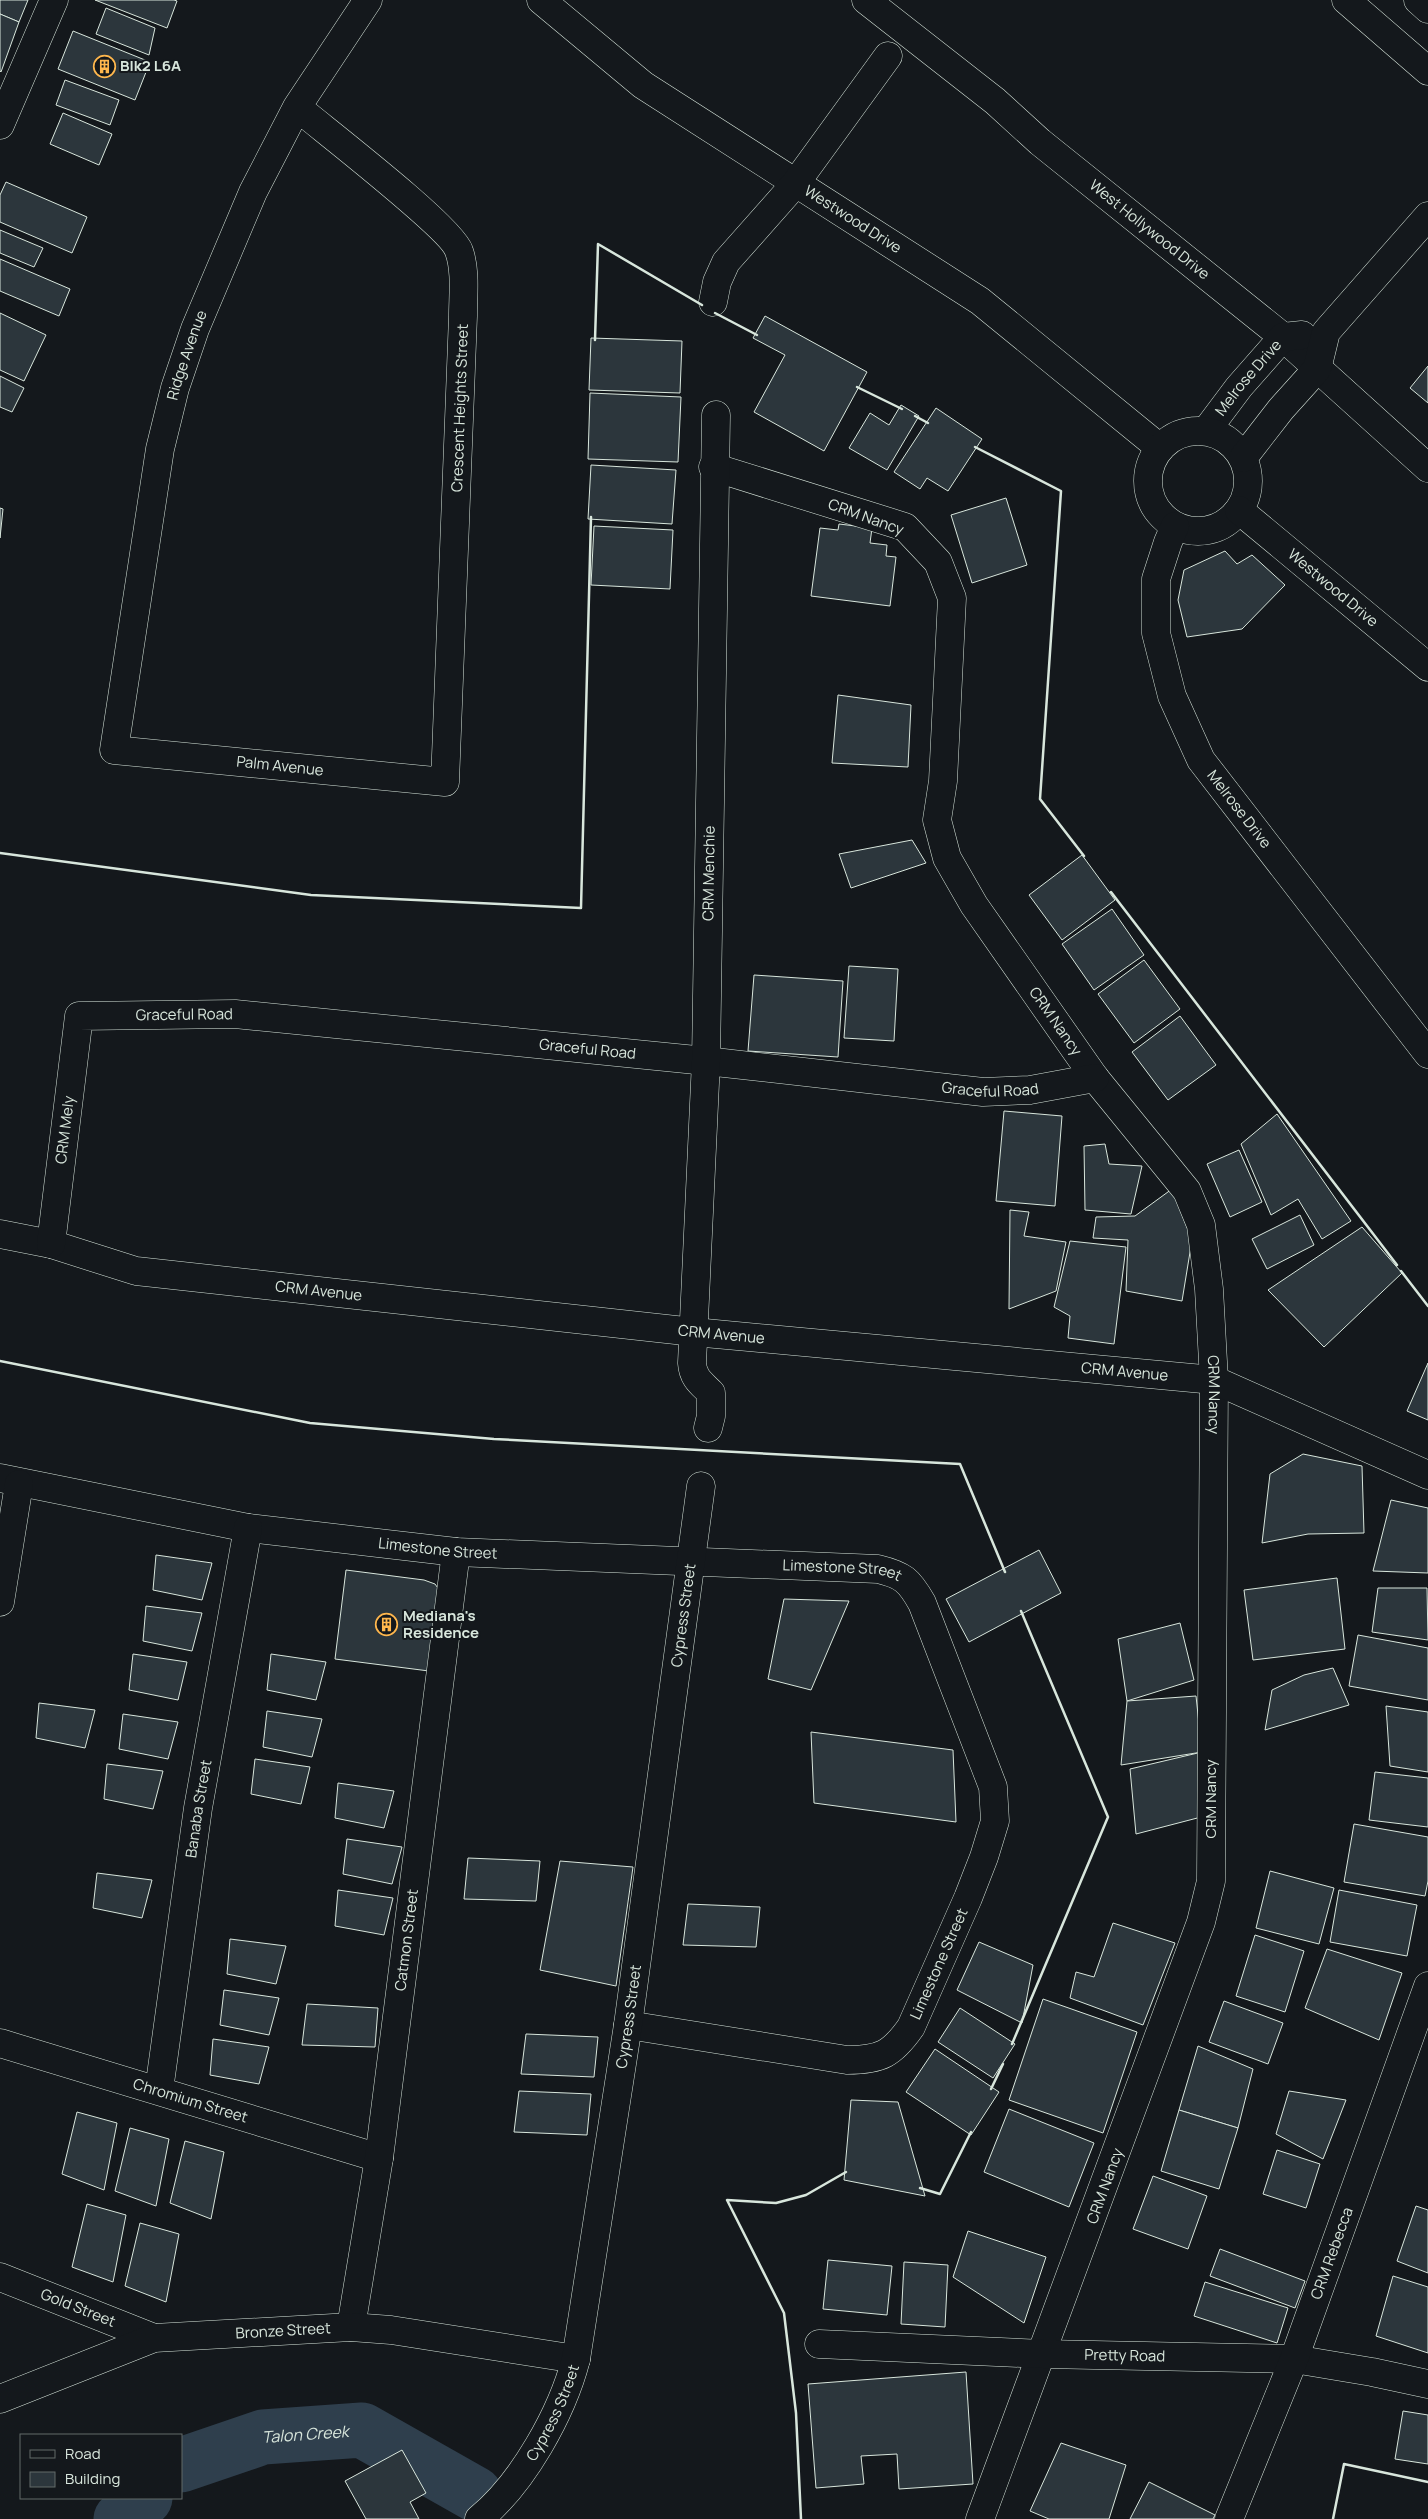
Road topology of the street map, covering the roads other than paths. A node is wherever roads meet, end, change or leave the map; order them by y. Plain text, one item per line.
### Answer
1 (54, 0) edge
2 (368, 0) edge
3 (541, 0) edge
4 (866, 0) edge
5 (1346, 0) edge
6 (1418, 0) edge
7 (1428, 9) edge
8 (888, 56) dead end
9 (1428, 71) edge
10 (297, 107) junction
11 (0, 125) edge
12 (796, 184) junction
13 (1428, 216) edge
14 (713, 302) dead end
15 (1326, 332) junction
16 (1283, 337) junction
17 (1317, 369) junction
18 (716, 415) dead end
19 (1206, 431) junction
20 (1160, 448) junction
21 (1243, 458) junction
22 (714, 467) junction
23 (1428, 468) edge
24 (1239, 510) junction
25 (1175, 526) junction
26 (1428, 667) edge
27 (114, 750) joint
28 (445, 782) joint
29 (79, 1016) joint
30 (1428, 1053) edge
31 (706, 1061) junction
32 (1095, 1078) junction
33 (0, 1234) edge
34 (51, 1244) junction
35 (694, 1332) junction
36 (1214, 1380) junction
37 (708, 1428) dead end
38 (1428, 1475) edge
39 (10, 1481) edge
40 (701, 1486) dead end
41 (248, 1528) junction
42 (456, 1552) junction
43 (691, 1562) junction
44 (0, 1602) edge
45 (1428, 1986) edge
46 (628, 2025) junction
47 (0, 2043) edge
48 (159, 2090) junction
49 (379, 2158) junction
50 (0, 2277) edge
51 (351, 2327) junction
52 (154, 2338) junction
53 (819, 2344) dead end
54 (1043, 2354) junction
55 (576, 2359) junction
56 (1294, 2359) junction
57 (1428, 2384) edge
58 (0, 2399) edge
59 (480, 2519) edge
60 (980, 2519) edge
61 (1229, 2519) edge

1 - 11 street
2 - 10 street, Ridge Avenue
3 - 12 street, Westwood Drive
4 - 16 street, West Hollywood Drive
5 - 9 street
6 - 7 street
8 - 12 street
10 - 27 street, Ridge Avenue
10 - 28 street, Crescent Heights Street
12 - 14 street
12 - 20 street, Westwood Drive
13 - 15 street
15 - 16 street, Melrose Drive
15 - 17 street
16 - 17 street, West Hollywood Drive
16 - 19 street, Melrose Drive
17 - 21 street
17 - 23 street, West Hollywood Drive
18 - 22 street, CRM Menchie
19 - 20 street
19 - 21 street
20 - 25 street
21 - 24 street
22 - 31 street, CRM Menchie
22 - 32 street, CRM Nancy
24 - 25 street
24 - 26 street, Westwood Drive
25 - 30 street, Melrose Drive
27 - 28 street, Palm Avenue
29 - 31 street, Graceful Road
29 - 34 street, CRM Mely
31 - 32 street, Graceful Road
31 - 35 street, CRM Menchie
32 - 36 street, CRM Nancy
33 - 34 street, CRM Avenue
34 - 35 street, CRM Avenue
35 - 36 street, CRM Avenue
35 - 37 street, CRM Menchie
36 - 38 street, CRM Avenue
36 - 54 street, CRM Nancy
39 - 41 street, Limestone Street
39 - 44 street
40 - 43 street, Cypress Street
41 - 42 street, Limestone Street
41 - 48 street, Banaba Street
42 - 43 street, Limestone Street
42 - 49 street, Catmon Street
43 - 46 street, Cypress Street
43 - 46 street, Limestone Street
45 - 56 street, CRM Rebecca
46 - 55 street, Cypress Street
47 - 48 street, Chromium Street
48 - 49 street, Chromium Street
49 - 51 street, Catmon Street
50 - 52 street, Gold Street
51 - 52 street, Bronze Street
51 - 55 street, Bronze Street
52 - 58 street, Bronze Street
53 - 54 street, Pretty Road
54 - 56 street, Pretty Road
54 - 60 street, CRM Nancy
55 - 59 street, Cypress Street
56 - 57 street, Pretty Road
56 - 61 street, CRM Rebecca

